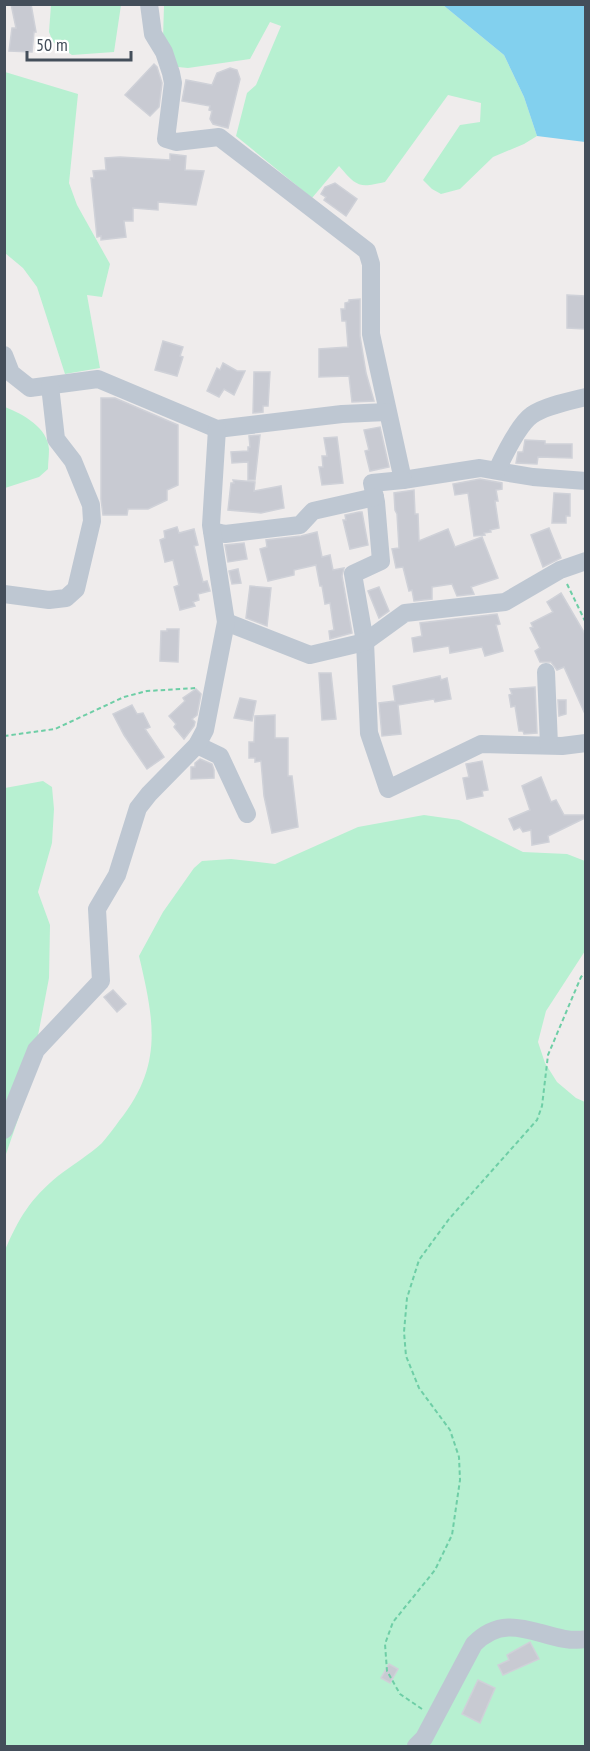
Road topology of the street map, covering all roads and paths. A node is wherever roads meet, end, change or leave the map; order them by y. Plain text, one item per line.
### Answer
1 (149, 4) edge
2 (4, 355) edge
3 (50, 386) junction
4 (585, 397) edge
5 (387, 412) junction
6 (217, 429) junction
7 (497, 470) junction
8 (403, 480) junction
9 (585, 481) edge
10 (375, 497) junction
11 (212, 531) junction
12 (585, 561) edge
13 (560, 570) junction
14 (4, 594) edge
15 (226, 622) junction
16 (585, 623) edge
17 (365, 642) junction
18 (546, 672) dead end
19 (214, 687) junction
20 (4, 736) edge
21 (585, 743) edge
22 (197, 744) junction
23 (549, 745) junction
24 (247, 814) dead end
25 (585, 972) edge
26 (4, 1130) edge
27 (585, 1639) edge
28 (435, 1716) junction
29 (425, 1744) edge

1 - 5 street
2 - 3 street
3 - 6 street
3 - 14 street
4 - 7 street
5 - 6 street
5 - 8 street
6 - 11 street
7 - 8 street
7 - 9 street
8 - 10 street
10 - 11 street
10 - 17 street
11 - 15 street
12 - 13 street
13 - 16 path
13 - 17 street
15 - 17 street
15 - 19 street
17 - 23 street
18 - 23 street
19 - 20 path
19 - 22 street
21 - 23 street
22 - 24 street
22 - 26 street
25 - 28 path
27 - 28 street
28 - 29 street

